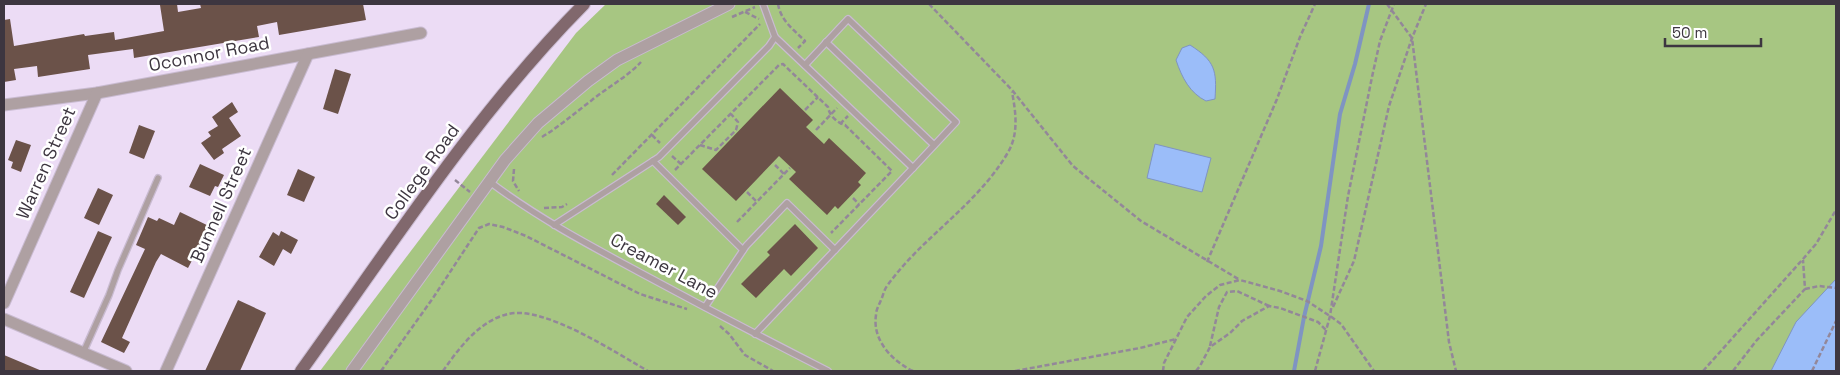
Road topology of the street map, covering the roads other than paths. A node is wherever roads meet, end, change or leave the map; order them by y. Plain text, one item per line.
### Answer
1 (584, 4) edge
2 (729, 4) edge
3 (762, 4) edge
4 (421, 33) dead end
5 (776, 37) junction
6 (826, 42) junction
7 (308, 54) junction
8 (805, 65) junction
9 (97, 93) junction
10 (4, 105) edge
11 (934, 145) junction
12 (653, 161) junction
13 (913, 168) junction
14 (158, 178) dead end
15 (490, 182) junction
16 (554, 225) junction
17 (743, 250) junction
18 (835, 250) junction
19 (4, 303) edge
20 (704, 308) junction
21 (4, 319) edge
22 (755, 334) junction
23 (83, 353) junction
24 (126, 371) edge
25 (166, 371) edge
26 (301, 371) edge
27 (352, 371) edge
28 (828, 371) edge

1 - 26 main road, College Road
2 - 15 street
3 - 5 lane
4 - 7 street, Oconnor Road
5 - 8 lane
5 - 12 lane
6 - 8 lane
6 - 11 lane
6 - 11 lane
7 - 9 street, Oconnor Road
7 - 25 street, Bunnell Street
8 - 13 lane
9 - 10 street, Oconnor Road
9 - 19 street, Warren Street
11 - 13 lane
12 - 16 lane
12 - 17 lane
13 - 18 lane
14 - 23 lane
15 - 16 lane, Creamer Lane
15 - 27 street
16 - 20 lane, Creamer Lane
17 - 18 lane
17 - 20 lane
18 - 22 lane
20 - 22 lane, Creamer Lane
21 - 23 street
22 - 28 lane, Creamer Lane
23 - 24 street

